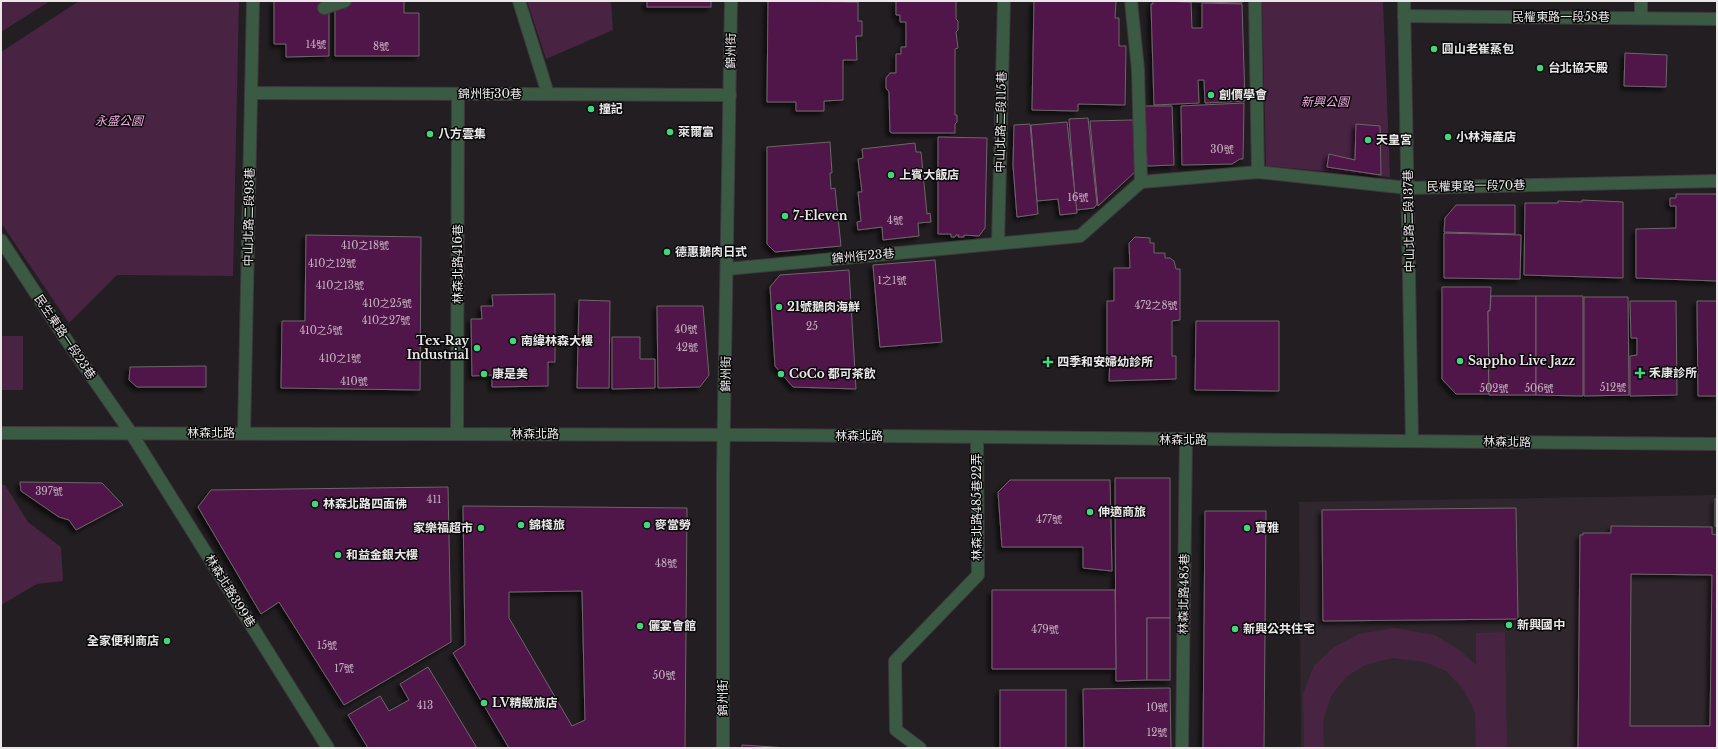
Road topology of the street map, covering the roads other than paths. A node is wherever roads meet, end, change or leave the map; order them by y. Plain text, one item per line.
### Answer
1 (253, 1) edge
2 (345, 1) edge
3 (519, 1) edge
4 (732, 1) edge
5 (1004, 1) edge
6 (1131, 1) edge
7 (1255, 1) edge
8 (1404, 1) edge
9 (1641, 1) edge
10 (324, 8) dead end
11 (1404, 16) junction
12 (1641, 18) junction
13 (1717, 19) edge
14 (251, 93) junction
15 (458, 94) junction
16 (548, 94) junction
17 (730, 95) junction
18 (1258, 172) junction
19 (1717, 181) edge
20 (1141, 182) junction
21 (1408, 188) junction
22 (1, 240) edge
23 (998, 243) junction
24 (727, 269) junction
25 (1, 433) edge
26 (131, 433) junction
27 (244, 433) junction
28 (458, 434) junction
29 (724, 435) junction
30 (977, 436) junction
31 (1186, 440) junction
32 (1412, 441) junction
33 (1717, 444) edge
34 (328, 748) edge
35 (723, 748) edge
36 (920, 748) edge
37 (1182, 748) edge

1 - 14 street, 中山北路二段93巷
2 - 10 street
3 - 16 street
4 - 17 street, 錦州街
5 - 23 street, 中山北路二段115巷
6 - 20 street
7 - 18 street
8 - 11 street, 中山北路二段137巷
9 - 12 street
11 - 12 street, 民權東路一段58巷
11 - 21 street, 中山北路二段137巷
12 - 13 street, 民權東路一段58巷
14 - 15 street, 錦州街30巷
14 - 27 street, 中山北路二段93巷
15 - 16 street, 錦州街30巷
15 - 28 street, 林森北路416巷
16 - 17 street, 錦州街30巷
17 - 24 street, 錦州街
18 - 20 street, 民權東路一段70巷
18 - 21 street, 民權東路一段70巷
19 - 21 street, 民權東路一段70巷
20 - 23 street, 錦州街23巷
21 - 32 street, 中山北路二段137巷
22 - 26 street, 民生東路一段23巷
23 - 24 street, 錦州街23巷
24 - 29 street, 錦州街
25 - 26 street, 林森北路
26 - 27 street, 林森北路
26 - 34 street, 林森北路399巷
27 - 28 street, 林森北路
28 - 29 street, 林森北路
29 - 30 street, 林森北路
29 - 35 street, 錦州街
30 - 31 street, 林森北路
30 - 36 street, 林森北路485巷22弄
31 - 32 street, 林森北路
31 - 37 street, 林森北路485巷
32 - 33 street, 林森北路

